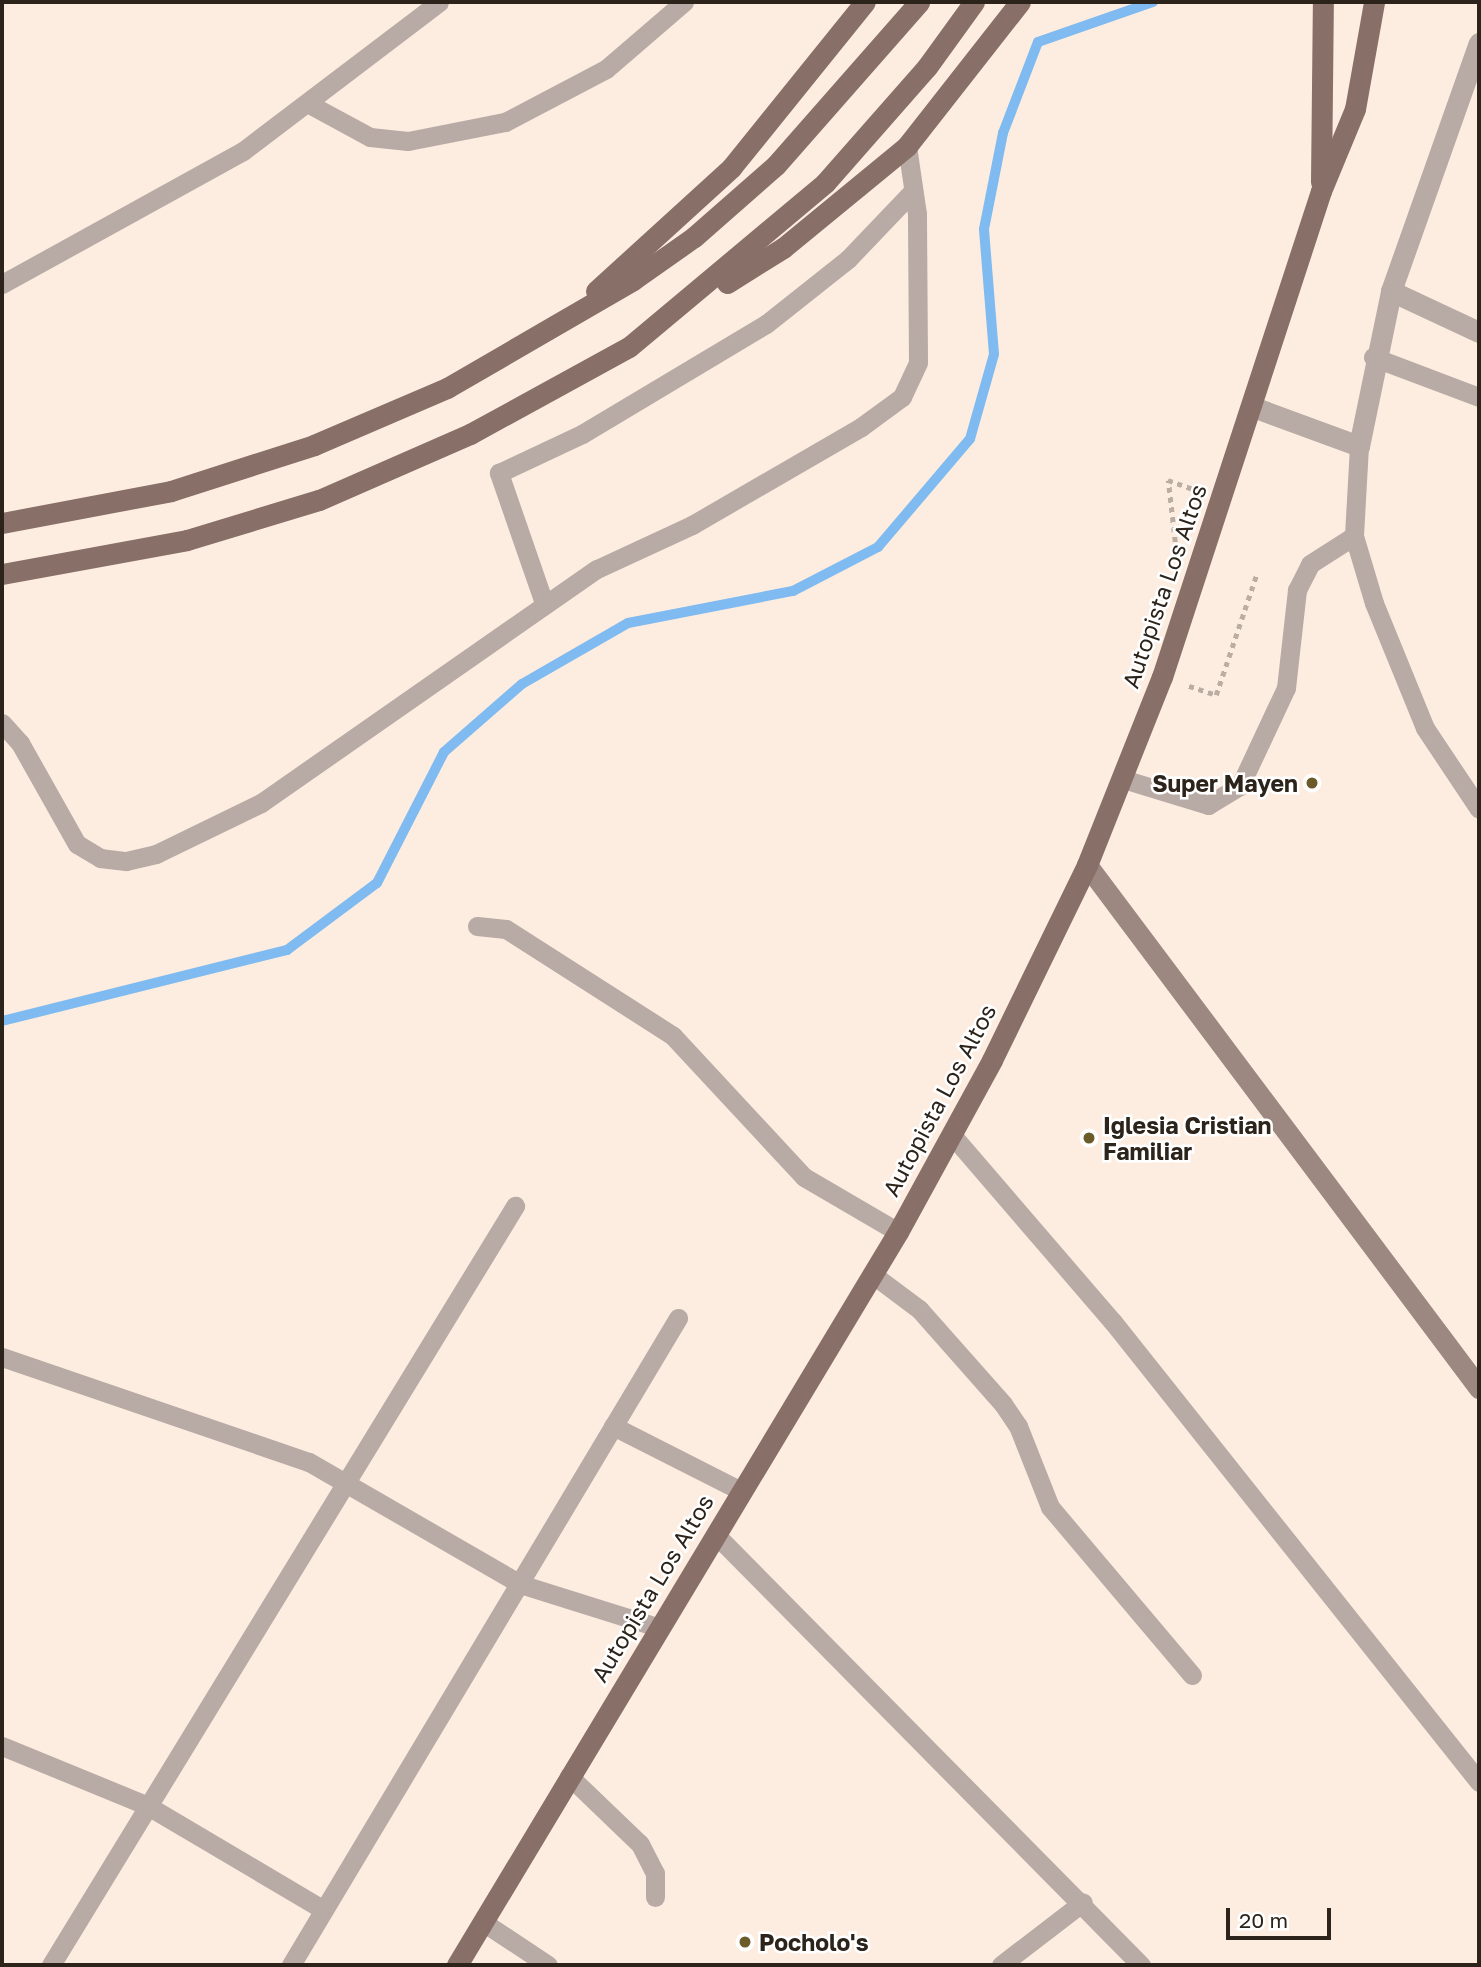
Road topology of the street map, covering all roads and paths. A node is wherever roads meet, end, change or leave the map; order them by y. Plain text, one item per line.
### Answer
1 (439, 2) edge
2 (684, 2) edge
3 (865, 2) edge
4 (919, 2) edge
5 (974, 2) edge
6 (1020, 2) edge
7 (1323, 2) edge
8 (1374, 10) edge
9 (1479, 43) edge
10 (309, 104) junction
11 (907, 146) junction
12 (913, 191) junction
13 (1321, 191) junction
14 (2, 284) edge
15 (1391, 291) junction
16 (564, 319) junction
17 (1479, 332) edge
18 (629, 347) junction
19 (1373, 357) junction
20 (1479, 397) edge
21 (1253, 407) junction
22 (1359, 446) junction
23 (1168, 480) dead end
24 (2, 523) edge
25 (1354, 536) junction
26 (1176, 550) dead end
27 (1257, 573) dead end
28 (2, 574) edge
29 (544, 603) junction
30 (1216, 695) dead end
31 (2, 723) edge
32 (1123, 779) junction
33 (1479, 809) edge
34 (1087, 865) junction
35 (477, 926) dead end
36 (952, 1135) junction
37 (515, 1206) dead end
38 (898, 1232) junction
39 (873, 1274) junction
40 (678, 1318) dead end
41 (2, 1357) edge
42 (1479, 1388) edge
43 (613, 1426) junction
44 (344, 1481) junction
45 (741, 1491) junction
46 (716, 1535) junction
47 (520, 1584) junction
48 (660, 1628) junction
49 (1192, 1675) dead end
50 (2, 1746) edge
51 (569, 1776) junction
52 (1479, 1782) edge
53 (148, 1806) junction
54 (655, 1897) dead end
55 (1083, 1902) junction
56 (324, 1910) junction
57 (483, 1922) junction
58 (51, 1965) edge
59 (291, 1965) edge
60 (457, 1965) edge
61 (548, 1965) edge
62 (1001, 1965) edge
63 (1141, 1965) edge

1 - 10 lane
2 - 10 lane
3 - 16 main road
4 - 16 main road
5 - 18 main road
6 - 11 main road
7 - 13 main road, Autopista Los Altos
8 - 13 main road, Autopista Los Altos
9 - 15 street
10 - 14 lane
11 - 12 lane
11 - 18 main road
12 - 29 lane
12 - 29 lane
13 - 21 main road, Autopista Los Altos
15 - 17 street
15 - 19 street
16 - 24 main road
18 - 28 main road
19 - 20 lane
19 - 22 street
21 - 22 street
21 - 32 main road, Autopista Los Altos
22 - 25 lane
23 - 26 path
25 - 32 lane
25 - 33 lane
27 - 30 path
29 - 31 lane
32 - 34 main road, Autopista Los Altos
34 - 36 main road, Autopista Los Altos
34 - 42 street
35 - 38 lane
36 - 38 main road, Autopista Los Altos
36 - 52 lane
37 - 44 lane
38 - 39 main road, Autopista Los Altos
39 - 45 main road, Autopista Los Altos
39 - 49 lane
40 - 43 lane
41 - 44 lane
43 - 45 lane
43 - 47 lane
44 - 47 lane
44 - 53 lane
45 - 46 main road, Autopista Los Altos
46 - 48 main road, Autopista Los Altos
46 - 55 lane
47 - 48 lane
47 - 56 lane
48 - 51 main road, Autopista Los Altos
50 - 53 lane
51 - 54 lane
51 - 57 main road, Autopista Los Altos
53 - 56 lane
53 - 58 lane
55 - 62 lane
55 - 63 lane
56 - 59 lane
57 - 60 main road, Autopista Los Altos
57 - 61 lane

